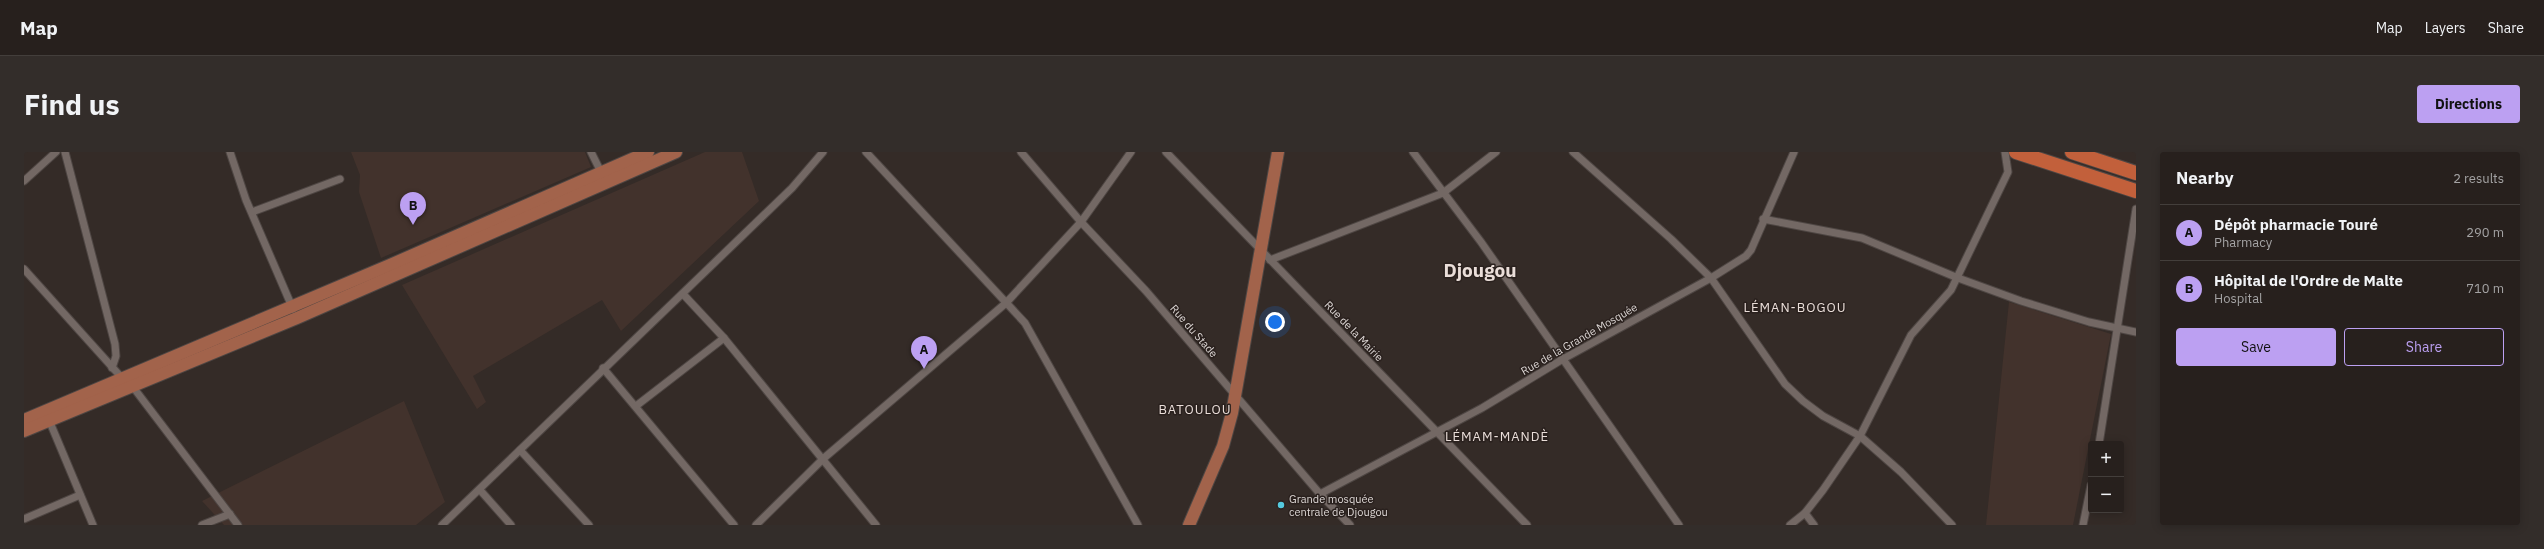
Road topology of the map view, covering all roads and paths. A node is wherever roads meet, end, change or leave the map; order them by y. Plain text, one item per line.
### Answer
1 (56, 152) edge
2 (65, 152) edge
3 (230, 152) edge
4 (590, 152) edge
5 (648, 152) edge
6 (676, 152) edge
7 (823, 152) edge
8 (866, 152) edge
9 (1021, 152) edge
10 (1131, 152) edge
11 (1166, 152) edge
12 (1278, 152) edge
13 (1413, 152) edge
14 (1496, 152) edge
15 (1573, 152) edge
16 (1794, 152) edge
17 (2005, 152) edge
18 (2016, 152) edge
19 (2076, 153) edge
20 (601, 172) junction
21 (2136, 173) edge
22 (340, 179) dead end
23 (24, 181) edge
24 (2136, 191) edge
25 (1443, 193) junction
26 (2136, 209) edge
27 (252, 212) junction
28 (1763, 219) junction
29 (1081, 222) junction
30 (1260, 251) junction
31 (1270, 260) junction
32 (24, 269) edge
33 (1711, 278) junction
34 (1958, 278) junction
35 (683, 294) junction
36 (1006, 303) junction
37 (292, 305) junction
38 (297, 318) junction
39 (2118, 329) junction
40 (2136, 332) edge
41 (724, 338) junction
42 (1563, 359) junction
43 (112, 368) junction
44 (603, 368) junction
45 (122, 378) junction
46 (133, 387) junction
47 (1234, 394) junction
48 (636, 406) junction
49 (24, 420) edge
50 (49, 420) junction
51 (24, 431) edge
52 (1436, 432) junction
53 (1860, 436) junction
54 (2099, 441) edge
55 (520, 450) junction
56 (824, 458) junction
57 (480, 490) junction
58 (1320, 494) junction
59 (80, 495) junction
60 (2088, 501) edge
61 (1805, 513) junction
62 (230, 514) junction
63 (24, 519) edge
64 (93, 525) edge
65 (202, 525) edge
66 (238, 525) edge
67 (442, 525) edge
68 (510, 525) edge
69 (588, 525) edge
70 (734, 525) edge
71 (756, 525) edge
72 (876, 525) edge
73 (1138, 525) edge
74 (1189, 525) edge
75 (1350, 525) edge
76 (1527, 525) edge
77 (1678, 525) edge
78 (1790, 525) edge
79 (1814, 525) edge
80 (1952, 525) edge
81 (2083, 525) edge

1 - 23 street
2 - 43 street
3 - 27 street
4 - 20 street
5 - 20 main road
6 - 38 main road
7 - 35 street
8 - 36 street
9 - 29 street, Rue du Stade
10 - 29 street
11 - 30 street, Rue de la Mairie
12 - 30 main road
13 - 25 street
14 - 25 street
15 - 33 street
16 - 28 street, Rue de la Grande Mosquée
17 - 34 street
18 - 24 highway
19 - 21 highway
20 - 37 main road
22 - 27 street
25 - 31 street
25 - 42 street
26 - 39 street
27 - 37 street
28 - 33 street, Rue de la Grande Mosquée
28 - 34 street
29 - 36 street
29 - 47 street, Rue du Stade
30 - 31 street, Rue de la Mairie
30 - 47 main road
31 - 52 street, Rue de la Mairie
32 - 43 street
33 - 42 street, Rue de la Grande Mosquée
33 - 53 street
34 - 39 street
34 - 53 street
35 - 41 street
35 - 44 street
36 - 56 street
36 - 73 street
37 - 38 street
37 - 45 main road
38 - 46 main road
39 - 40 street
39 - 54 street
41 - 48 street
41 - 56 street
42 - 52 street, Rue de la Grande Mosquée
42 - 77 street
43 - 45 street
44 - 48 street
44 - 55 street
45 - 46 street
45 - 49 main road
46 - 50 main road
46 - 62 street
47 - 58 street, Rue du Stade
47 - 74 main road
48 - 70 street
50 - 51 main road
50 - 59 street
52 - 58 street, Rue de la Grande Mosquée
52 - 76 street, Rue de la Mairie
53 - 61 street
53 - 80 street
55 - 57 street
55 - 69 street
56 - 71 street
56 - 72 street
57 - 67 street
57 - 68 street
58 - 75 street, Rue du Stade
59 - 63 street
59 - 64 street
60 - 81 street
61 - 78 street
61 - 79 street
62 - 65 street
62 - 66 street

